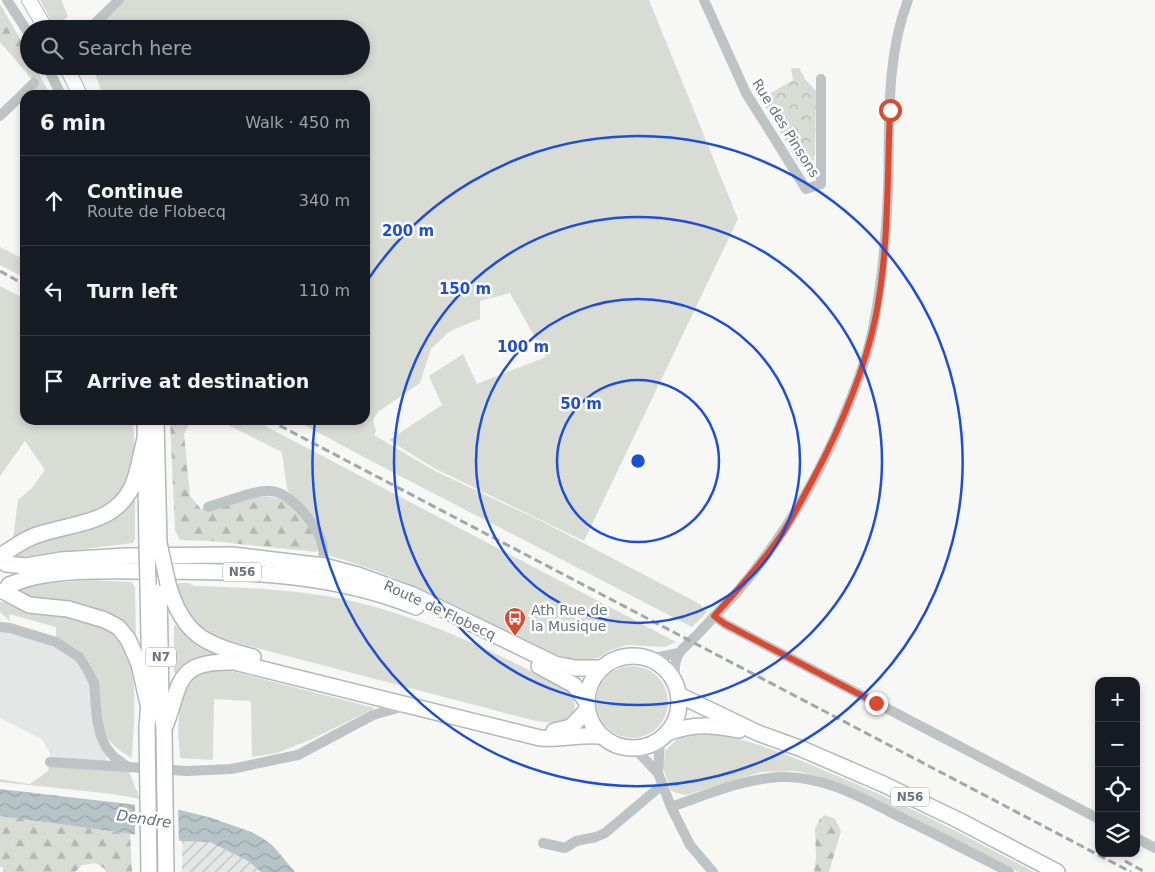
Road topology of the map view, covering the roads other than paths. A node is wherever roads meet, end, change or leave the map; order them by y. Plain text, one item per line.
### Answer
1 (7, 0) edge
2 (29, 0) edge
3 (119, 0) edge
4 (704, 0) edge
5 (908, 0) edge
6 (20, 20) edge
7 (41, 20) edge
8 (98, 20) edge
9 (51, 75) edge
10 (70, 75) edge
11 (821, 79) dead end
12 (34, 83) dead end
13 (27, 90) edge
14 (59, 90) edge
15 (78, 90) edge
16 (20, 97) edge
17 (0, 116) edge
18 (156, 425) edge
19 (145, 428) edge
20 (208, 507) dead end
21 (153, 543) junction
22 (2, 560) edge
23 (324, 566) junction
24 (159, 585) junction
25 (4, 590) edge
26 (714, 616) junction
27 (1, 626) edge
28 (679, 654) junction
29 (648, 659) junction
30 (602, 668) junction
31 (677, 690) junction
32 (148, 704) junction
33 (586, 705) junction
34 (405, 706) junction
35 (164, 729) junction
36 (758, 733) junction
37 (600, 736) junction
38 (664, 737) junction
39 (635, 749) junction
40 (50, 762) dead end
41 (128, 767) junction
42 (658, 773) junction
43 (662, 785) junction
44 (671, 807) junction
45 (1095, 817) edge
46 (1140, 840) edge
47 (543, 843) dead end
48 (1155, 848) edge
49 (149, 872) edge
50 (166, 872) edge
51 (713, 872) edge
52 (1009, 872) edge
53 (1057, 872) edge

1 - 6 street
2 - 7 main road
3 - 8 street
4 - 11 street, Rue des Pinsons
5 - 26 street
9 - 14 street
10 - 15 main road
12 - 13 street
16 - 17 street
18 - 21 highway
19 - 21 highway, N7
19 - 22 highway
20 - 23 street
21 - 24 highway, N7, bridge
22 - 23 highway, Route de Flobecq / N56
22 - 25 highway
23 - 30 highway, Route de Flobecq / N56
24 - 32 highway, N7
24 - 33 highway
24 - 35 highway, N7
25 - 32 highway
25 - 33 highway, Route de Flobecq / N56
26 - 28 street
26 - 45 street
27 - 41 street
28 - 29 street
28 - 31 street
29 - 30 highway, N56
29 - 31 highway, N56
30 - 33 highway
31 - 36 highway, N56
31 - 38 highway
32 - 49 highway, N7, bridge
33 - 37 highway, N56
34 - 35 highway
34 - 37 highway
34 - 41 street
35 - 50 highway, N7, bridge
36 - 38 highway, N56
36 - 53 highway, N56
37 - 39 highway
38 - 39 highway, N56
38 - 42 street
39 - 42 street
40 - 41 street
42 - 43 street
43 - 44 street
43 - 47 street
44 - 51 street
44 - 52 street
46 - 48 street

